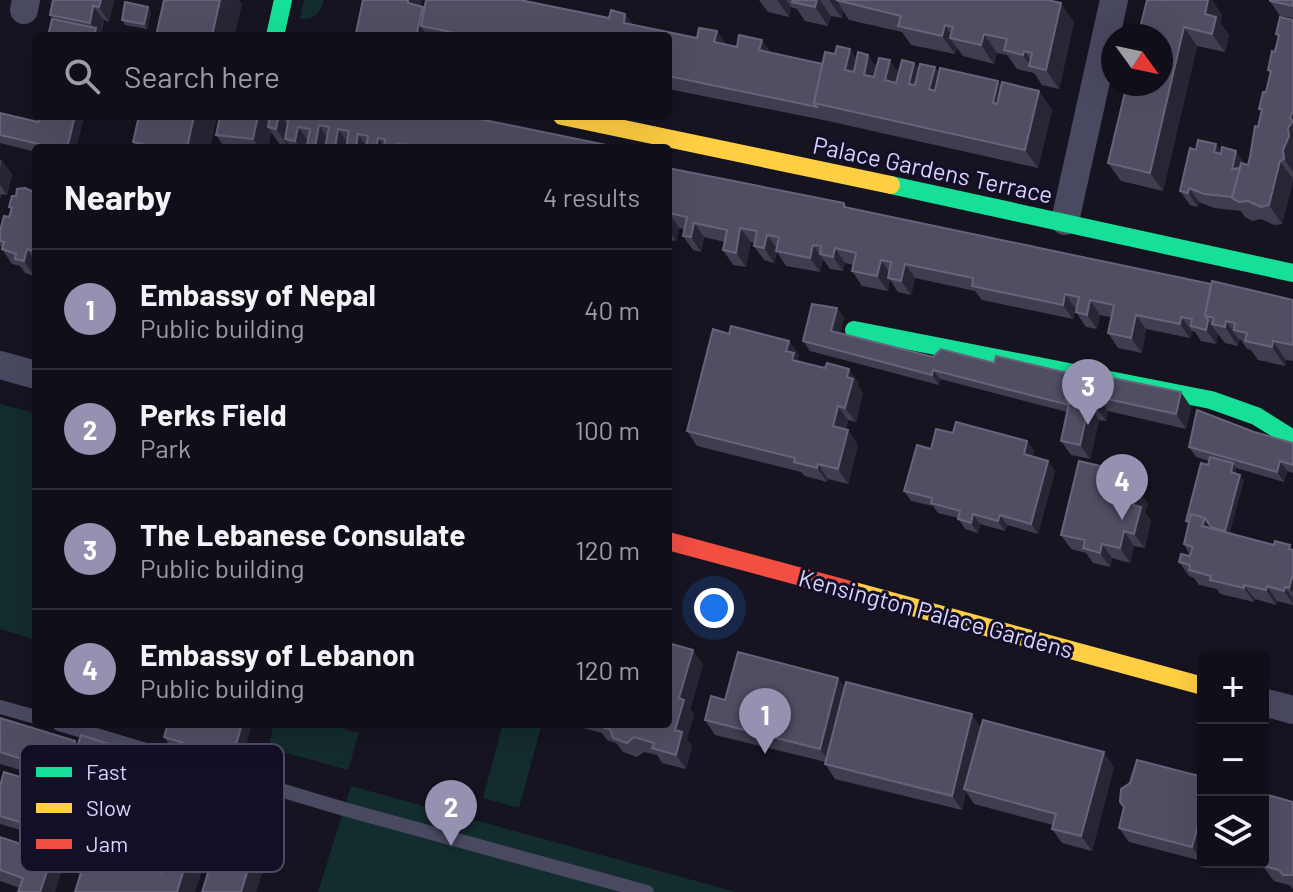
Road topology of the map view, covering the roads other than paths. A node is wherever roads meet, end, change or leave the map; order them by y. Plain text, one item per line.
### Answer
1 (283, 0) edge
2 (1114, 0) edge
3 (276, 32) edge
4 (581, 120) edge
5 (1065, 221) junction
6 (1293, 273) edge
7 (854, 330) dead end
8 (0, 365) edge
9 (32, 374) edge
10 (1293, 439) edge
11 (672, 542) edge
12 (1197, 684) edge
13 (1269, 704) edge
14 (0, 707) edge
15 (1293, 710) edge
16 (32, 716) edge
17 (72, 728) edge
18 (126, 744) edge
19 (284, 791) edge
20 (647, 892) edge

1 - 3 street
2 - 5 street
4 - 5 street, Palace Gardens Terrace
5 - 6 street, Palace Gardens Terrace
7 - 10 street
8 - 9 street
11 - 12 street, Kensington Palace Gardens
13 - 15 street
14 - 16 lane
17 - 18 lane
19 - 20 lane

